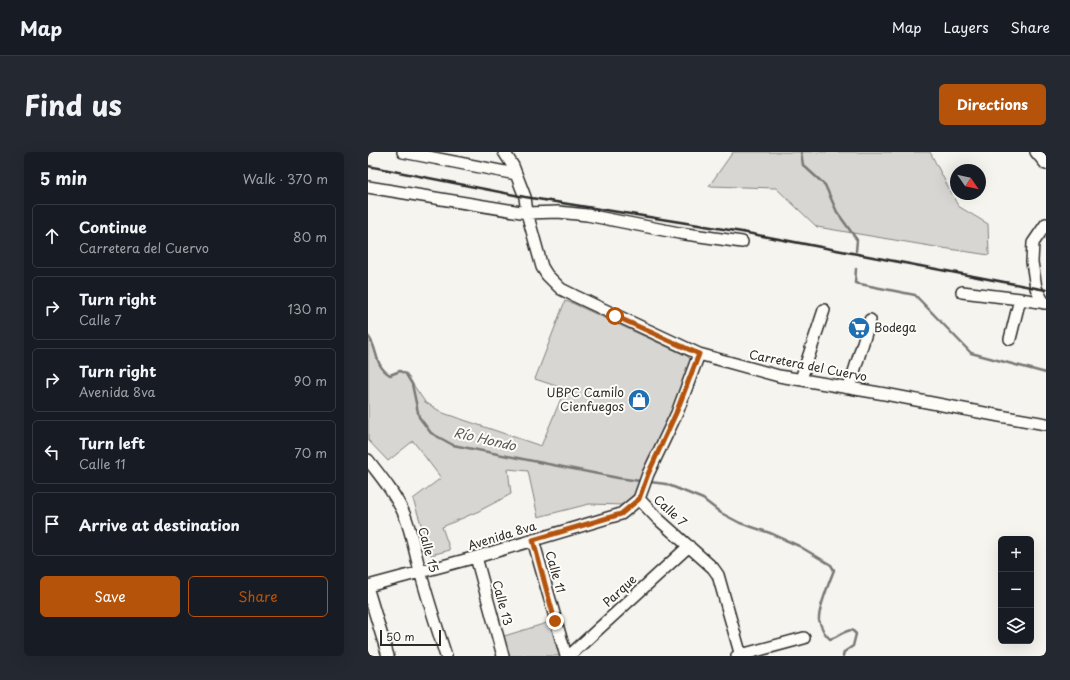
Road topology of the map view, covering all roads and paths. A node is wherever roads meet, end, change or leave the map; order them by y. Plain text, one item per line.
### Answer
1 (403, 152) edge
2 (504, 152) edge
3 (515, 152) edge
4 (1036, 152) edge
5 (441, 155) edge
6 (1046, 164) edge
7 (515, 170) junction
8 (368, 187) edge
9 (527, 213) junction
10 (1046, 224) edge
11 (742, 242) dead end
12 (962, 292) dead end
13 (1020, 299) junction
14 (1045, 303) edge
15 (824, 310) dead end
16 (870, 320) dead end
17 (1010, 340) dead end
18 (699, 354) junction
19 (801, 379) junction
20 (849, 388) junction
21 (1046, 424) edge
22 (368, 460) edge
23 (639, 499) junction
24 (533, 540) junction
25 (689, 546) junction
26 (476, 557) junction
27 (420, 572) junction
28 (368, 586) edge
29 (368, 590) edge
30 (804, 638) dead end
31 (388, 656) edge
32 (446, 656) edge
33 (503, 656) edge
34 (566, 656) edge
35 (569, 656) edge
36 (739, 656) edge

1 - 5 street
2 - 7 street, Carretera del Cuervo
3 - 7 street
4 - 6 street
5 - 7 street
7 - 9 street, Carretera del Cuervo
8 - 9 street
9 - 11 street
9 - 18 street, Carretera del Cuervo
10 - 14 street
12 - 13 street
13 - 14 street
13 - 17 street
15 - 19 street
16 - 20 street
18 - 19 street, Carretera del Cuervo
18 - 23 street, Calle 7
19 - 20 street, Carretera del Cuervo
20 - 21 street, Carretera del Cuervo
22 - 27 street, Calle 15
23 - 24 street, Avenida 8va
23 - 25 street, Calle 7
24 - 26 street, Avenida 8va
24 - 34 street, Calle 11
25 - 35 street, Parque
25 - 36 street, Calle 7
26 - 27 street, Avenida 8va
26 - 33 street, Calle 13
27 - 28 street, Avenida 8va
27 - 32 street, Calle 15
29 - 31 street
30 - 36 street

